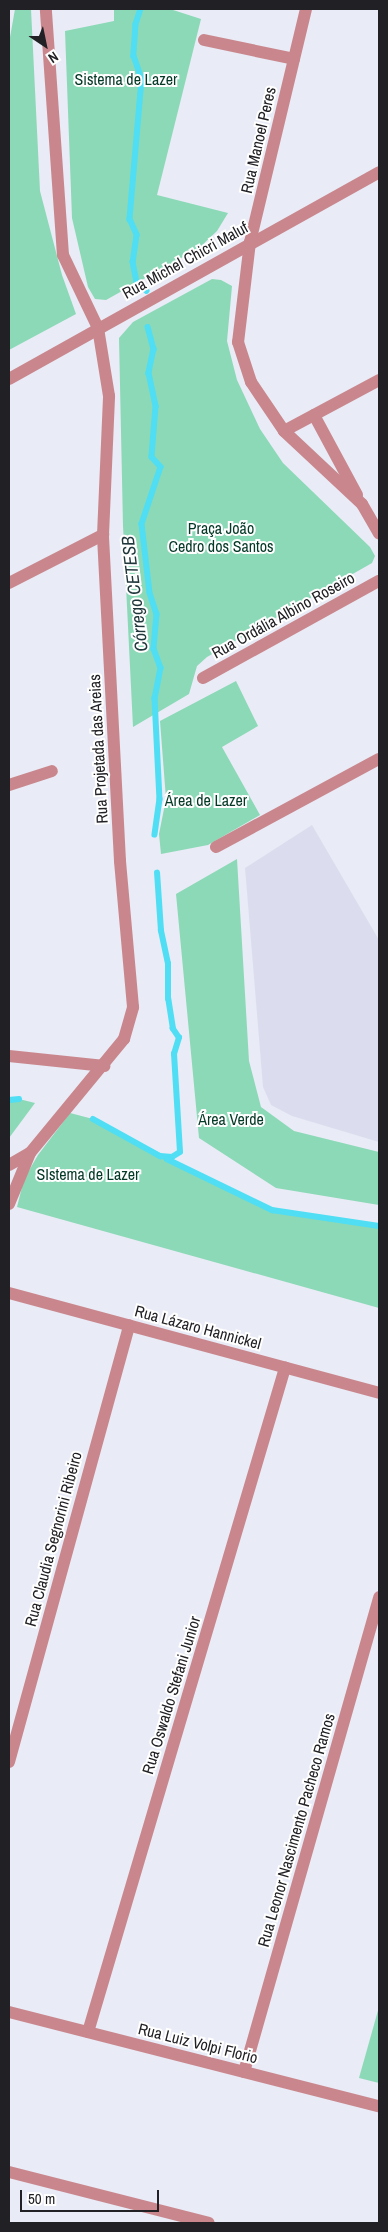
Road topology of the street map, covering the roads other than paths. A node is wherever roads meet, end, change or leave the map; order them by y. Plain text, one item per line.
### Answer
1 (46, 9) edge
2 (306, 9) edge
3 (204, 40) dead end
4 (294, 59) junction
5 (379, 172) edge
6 (250, 242) junction
7 (98, 328) junction
8 (9, 379) edge
9 (379, 380) edge
10 (314, 415) junction
11 (284, 431) junction
12 (362, 504) junction
13 (379, 533) edge
14 (103, 535) junction
15 (379, 581) edge
16 (9, 584) edge
17 (203, 678) dead end
18 (379, 759) edge
19 (52, 771) dead end
20 (9, 785) edge
21 (216, 847) dead end
22 (9, 1056) edge
23 (104, 1066) junction
24 (30, 1153) junction
25 (9, 1165) edge
26 (9, 1204) edge
27 (9, 1293) edge
28 (129, 1325) junction
29 (285, 1368) junction
30 (379, 1393) edge
31 (379, 1597) edge
32 (9, 1762) edge
33 (9, 2012) edge
34 (88, 2032) junction
35 (244, 2072) junction
36 (379, 2106) edge
37 (9, 2172) edge
38 (182, 2220) edge
39 (209, 2223) edge

1 - 7 street, Rua Projetada das Areias
2 - 4 street, Rua Manoel Peres
3 - 4 street
4 - 6 street, Rua Manoel Peres
5 - 6 street, Rua Michel Chicri Maluf
6 - 7 street, Rua Michel Chicri Maluf
6 - 11 street, Rua Manoel Peres
7 - 8 street, Rua Michel Chicri Maluf
7 - 14 street, Rua Projetada das Areias
9 - 10 street
10 - 11 street
10 - 12 street, Rua Manoel Peres
11 - 12 street, Rua Manoel Peres
12 - 13 street, Rua Manoel Peres
14 - 16 street
14 - 23 street, Rua Projetada das Areias
15 - 17 street, Rua Ordália Albino Roseiro
18 - 21 street
19 - 20 street
22 - 23 street
23 - 24 street, Rua Projetada das Areias
24 - 25 street
24 - 26 street
27 - 28 street, Rua Lázaro Hannickel
28 - 29 street, Rua Lázaro Hannickel
28 - 32 street, Rua Claudia Segnorini Ribeiro
29 - 30 street, Rua Lázaro Hannickel
29 - 34 street, Rua Oswaldo Stefani Junior
31 - 35 street, Rua Leonor Nascimento Pacheco Ramos
33 - 34 street, Rua Luiz Volpi Florio
34 - 35 street, Rua Luiz Volpi Florio
35 - 36 street, Rua Luiz Volpi Florio
37 - 38 street
38 - 39 street

